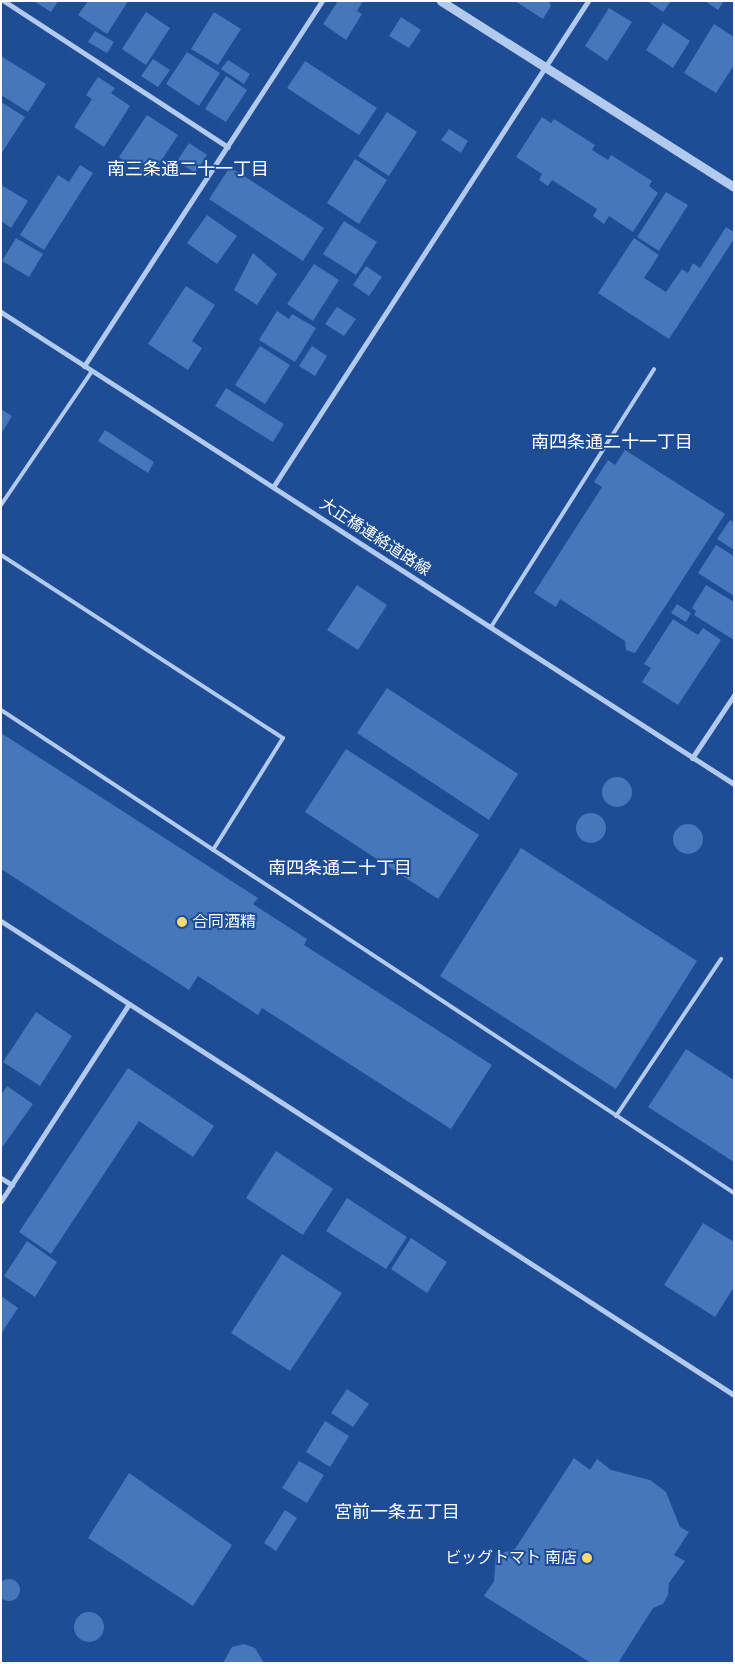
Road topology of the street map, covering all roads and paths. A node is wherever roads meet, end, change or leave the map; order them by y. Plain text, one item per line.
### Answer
1 (4, 1) edge
2 (322, 1) edge
3 (441, 1) edge
4 (588, 1) edge
5 (545, 67) junction
6 (228, 147) junction
7 (734, 187) edge
8 (1, 312) edge
9 (84, 366) junction
10 (654, 369) dead end
11 (92, 371) junction
12 (273, 487) junction
13 (1, 505) edge
14 (1, 554) edge
15 (491, 628) junction
16 (734, 695) edge
17 (1, 710) edge
18 (692, 758) junction
19 (734, 784) edge
20 (212, 850) junction
21 (1, 921) edge
22 (721, 959) dead end
23 (129, 1004) junction
24 (616, 1116) junction
25 (1, 1178) edge
26 (12, 1185) junction
27 (734, 1193) edge
28 (1, 1201) edge
29 (734, 1395) edge

1 - 6 street
2 - 6 street
3 - 5 street
4 - 5 street
5 - 7 street
5 - 12 street
6 - 9 street
8 - 9 street, 大正橋連絡道路線
9 - 11 street, 大正橋連絡道路線
10 - 15 lane
11 - 12 street, 大正橋連絡道路線
11 - 13 lane
12 - 15 street, 大正橋連絡道路線
14 - 20 lane
15 - 18 street, 大正橋連絡道路線
16 - 18 street
17 - 20 lane
18 - 19 street, 大正橋連絡道路線
20 - 24 lane
21 - 23 street
22 - 24 lane
23 - 26 street
23 - 29 street
24 - 27 lane
25 - 26 street
26 - 28 street

